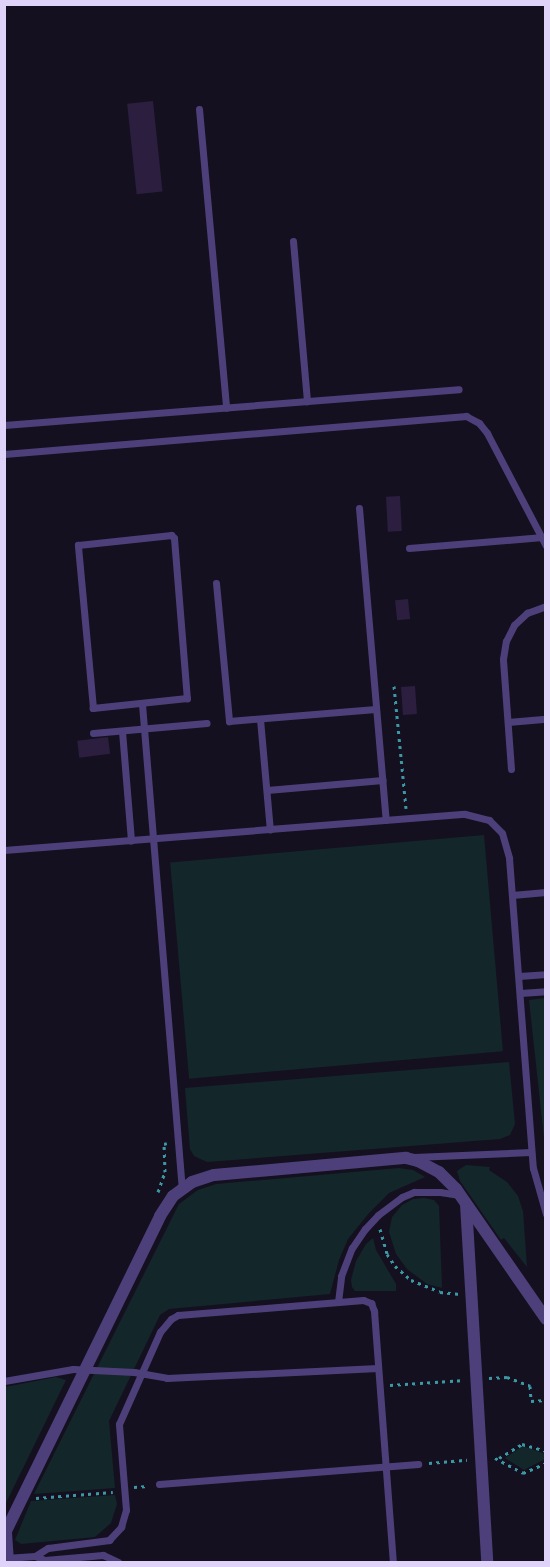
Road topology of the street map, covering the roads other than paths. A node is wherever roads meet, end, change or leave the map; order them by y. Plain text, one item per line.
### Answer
1 (199, 109) dead end
2 (293, 241) dead end
3 (459, 389) dead end
4 (307, 401) junction
5 (226, 408) junction
6 (4, 425) edge
7 (4, 454) edge
8 (359, 508) dead end
9 (543, 537) edge
10 (546, 546) edge
11 (409, 548) dead end
12 (216, 583) dead end
13 (546, 606) edge
14 (142, 704) junction
15 (376, 709) junction
16 (260, 719) junction
17 (546, 719) edge
18 (508, 722) junction
19 (207, 723) dead end
20 (144, 728) junction
21 (122, 731) junction
22 (93, 733) dead end
23 (511, 769) dead end
24 (383, 780) junction
25 (267, 790) junction
26 (386, 820) junction
27 (270, 830) junction
28 (154, 839) junction
29 (131, 841) junction
30 (4, 850) edge
31 (546, 892) edge
32 (512, 895) junction
33 (546, 975) edge
34 (519, 976) junction
35 (546, 991) edge
36 (520, 993) junction
37 (531, 1152) junction
38 (406, 1158) junction
39 (182, 1188) junction
40 (463, 1200) junction
41 (546, 1214) edge
42 (338, 1302) junction
43 (546, 1319) edge
44 (378, 1368) junction
45 (86, 1370) junction
46 (141, 1373) junction
47 (4, 1381) edge
48 (418, 1464) dead end
49 (386, 1466) junction
50 (159, 1485) road end
51 (5, 1534) edge
52 (34, 1556) junction
53 (7, 1559) edge
54 (23, 1560) edge
55 (118, 1563) edge
56 (393, 1563) edge
57 (487, 1563) edge

1 - 5 lane
2 - 4 lane
3 - 4 lane
4 - 5 lane
5 - 6 lane
7 - 9 lane
8 - 15 lane
9 - 10 lane
9 - 11 lane
12 - 16 lane
13 - 18 lane
14 - 14 lane
14 - 20 lane
15 - 16 lane
15 - 24 lane
16 - 25 lane
17 - 18 lane
18 - 23 lane
19 - 20 lane
20 - 21 lane
20 - 28 lane
21 - 22 lane
21 - 29 lane
24 - 25 lane
24 - 26 lane
25 - 27 lane
26 - 27 lane
26 - 32 lane
27 - 28 lane
28 - 29 lane
28 - 39 lane
29 - 30 lane
31 - 32 lane
32 - 34 lane
33 - 34 lane
34 - 36 lane
35 - 36 lane
36 - 37 lane
37 - 38 lane
37 - 41 lane
38 - 39 street
38 - 40 street
39 - 45 street
40 - 42 lane
40 - 43 street
40 - 57 street
42 - 44 lane
42 - 46 lane
44 - 46 lane
44 - 49 lane
45 - 46 lane
45 - 47 lane
45 - 51 street
46 - 52 lane
48 - 49 lane
49 - 50 lane
49 - 56 lane
51 - 53 street
52 - 54 lane
52 - 55 lane
53 - 54 lane

